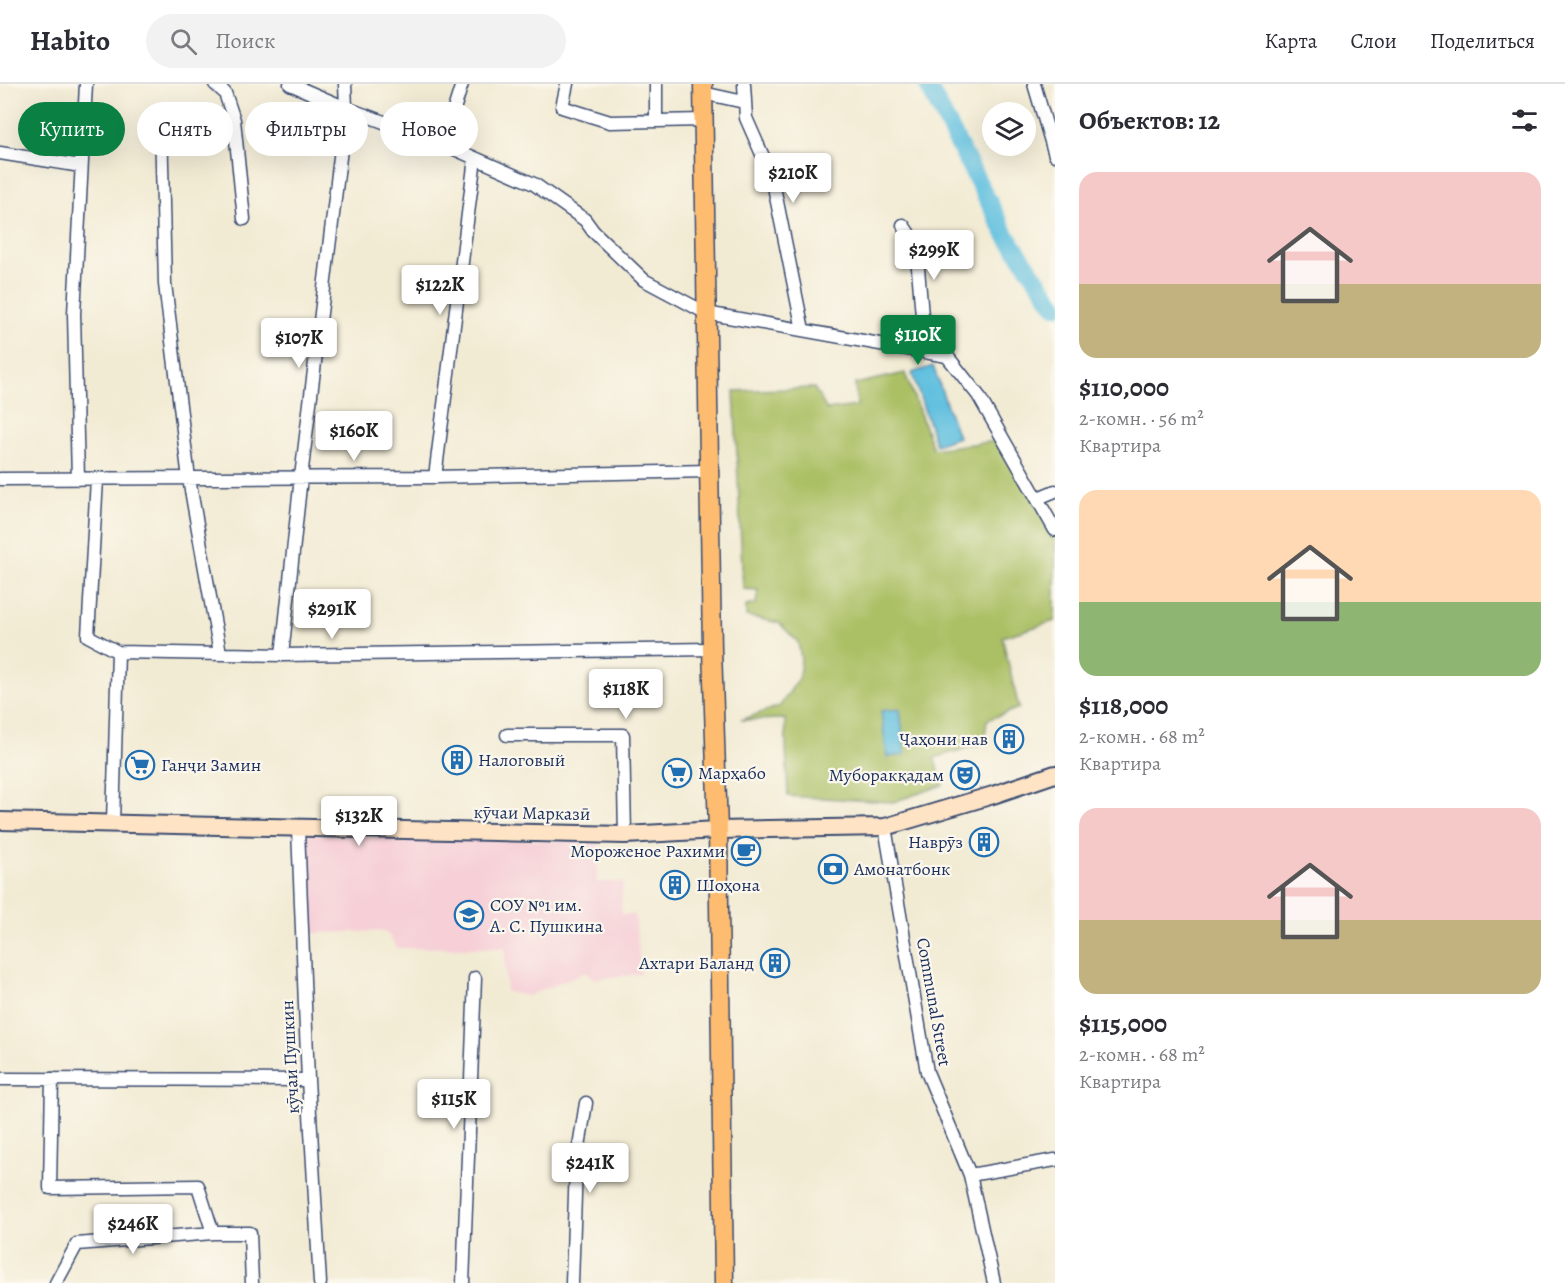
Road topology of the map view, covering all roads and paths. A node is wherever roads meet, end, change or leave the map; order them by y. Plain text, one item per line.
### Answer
1 (86, 84) edge
2 (215, 84) edge
3 (290, 84) edge
4 (345, 84) edge
5 (462, 84) edge
6 (567, 84) edge
7 (656, 84) edge
8 (744, 84) edge
9 (1034, 84) edge
10 (703, 88) edge
11 (331, 102) edge
12 (345, 102) edge
13 (456, 102) edge
14 (744, 102) junction
15 (234, 120) junction
16 (704, 120) junction
17 (656, 121) junction
18 (0, 153) edge
19 (1055, 155) edge
20 (339, 156) edge
21 (470, 156) edge
22 (475, 158) junction
23 (81, 166) junction
24 (244, 219) dead end
25 (903, 225) dead end
26 (706, 313) junction
27 (803, 330) junction
28 (925, 352) junction
29 (709, 471) junction
30 (301, 477) junction
31 (435, 477) junction
32 (0, 479) edge
33 (78, 479) junction
34 (97, 479) junction
35 (189, 479) junction
36 (1055, 491) edge
37 (1038, 498) junction
38 (1055, 530) edge
39 (712, 650) junction
40 (118, 652) junction
41 (220, 653) junction
42 (282, 656) junction
43 (507, 735) dead end
44 (1055, 774) edge
45 (0, 820) edge
46 (114, 822) junction
47 (885, 827) junction
48 (298, 828) junction
49 (718, 830) junction
50 (626, 835) junction
51 (475, 978) dead end
52 (0, 1079) edge
53 (52, 1079) junction
54 (308, 1080) junction
55 (586, 1103) dead end
56 (1055, 1160) edge
57 (970, 1175) junction
58 (213, 1233) junction
59 (56, 1283) edge
60 (252, 1283) edge
61 (320, 1283) edge
62 (463, 1283) edge
63 (572, 1283) edge
64 (724, 1283) edge
65 (994, 1283) edge

1 - 23 street
2 - 15 street
3 - 11 street
4 - 12 street
5 - 13 street
6 - 17 street
7 - 17 street
8 - 14 street
9 - 19 street
10 - 14 street
10 - 16 main road
14 - 27 street
15 - 24 street
15 - 35 street
16 - 17 street
16 - 26 main road
18 - 23 street
20 - 30 street
21 - 22 street
22 - 26 street
22 - 31 street
23 - 33 street
25 - 28 street
26 - 27 street
26 - 29 main road
27 - 28 street
28 - 37 street
29 - 31 street
29 - 39 main road
30 - 31 street
30 - 35 street
30 - 42 street
32 - 33 street
33 - 34 street
34 - 35 street
34 - 40 street
35 - 41 street
36 - 37 street
37 - 38 street
39 - 42 street
39 - 49 main road
40 - 41 street
40 - 46 street
41 - 42 street
43 - 50 street
44 - 47 main road, кӯчаи Марказӣ
45 - 46 main road, кӯчаи Марказӣ
46 - 48 main road, кӯчаи Марказӣ
47 - 49 main road, кӯчаи Марказӣ
47 - 57 street, Communal Street
48 - 50 main road, кӯчаи Марказӣ
48 - 54 street, кӯчаи Пушкин
49 - 50 main road, кӯчаи Марказӣ
49 - 64 main road
51 - 62 street
52 - 53 street
53 - 54 street
53 - 58 street
54 - 61 street, кӯчаи Пушкин
55 - 63 street
56 - 57 street
57 - 65 street, Communal Street
58 - 59 street
58 - 60 street

